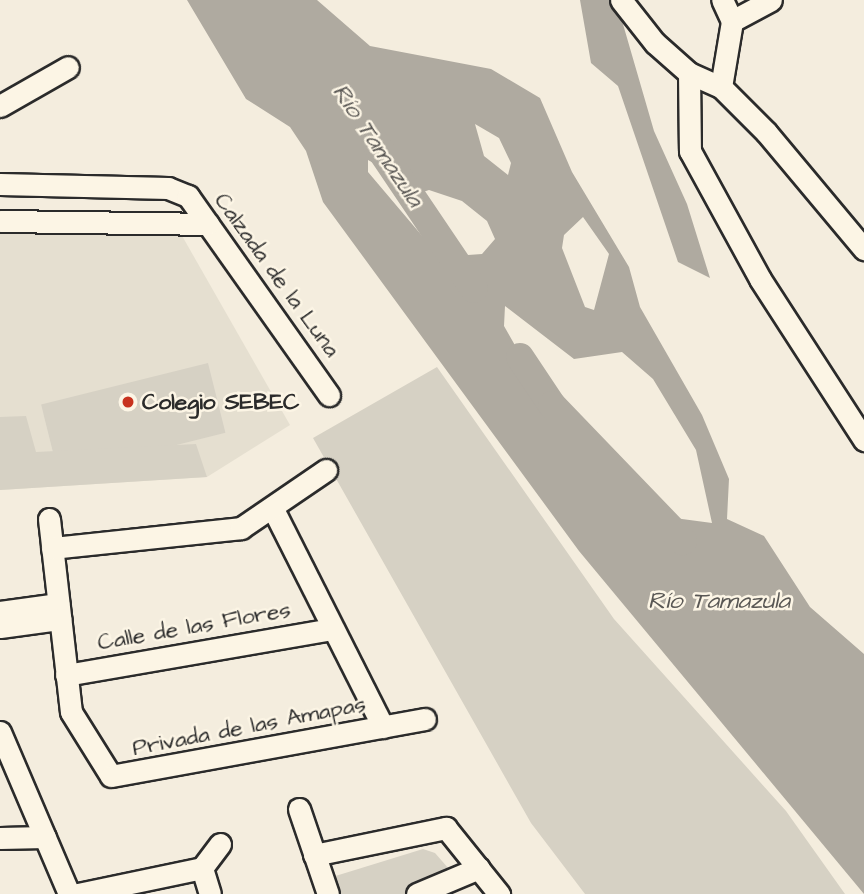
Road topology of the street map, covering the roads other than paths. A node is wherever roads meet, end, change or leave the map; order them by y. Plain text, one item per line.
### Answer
1 (621, 0) edge
2 (722, 0) edge
3 (771, 0) edge
4 (732, 21) junction
5 (68, 67) dead end
6 (689, 73) junction
7 (721, 87) junction
8 (0, 106) edge
9 (0, 184) edge
10 (0, 221) edge
11 (208, 224) junction
12 (864, 249) edge
13 (329, 395) dead end
14 (864, 440) edge
15 (326, 470) dead end
16 (274, 511) junction
17 (49, 519) dead end
18 (52, 548) junction
19 (59, 611) junction
20 (0, 612) edge
21 (0, 627) edge
22 (331, 629) junction
23 (66, 675) junction
24 (425, 719) dead end
25 (383, 727) junction
26 (0, 732) edge
27 (299, 809) dead end
28 (44, 837) junction
29 (0, 838) edge
30 (220, 844) dead end
31 (314, 855) junction
32 (202, 868) junction
33 (479, 868) junction
34 (69, 894) edge
35 (78, 894) edge
36 (210, 894) edge
37 (328, 894) edge
38 (417, 894) edge
39 (499, 894) edge

1 - 6 street
2 - 4 street
3 - 4 street
4 - 7 street
5 - 8 street
6 - 7 street
6 - 14 street
7 - 12 street
9 - 11 street, Calzada de la Luna
10 - 11 street
11 - 13 street, Calzada de la Luna
15 - 16 street
16 - 18 street
16 - 22 street
17 - 18 street
18 - 19 street
19 - 20 street
19 - 21 street
19 - 23 street
22 - 23 street, Calle de las Flores
22 - 25 street
23 - 25 street, Privada de las Amapas
24 - 25 street, Privada de las Amapas
26 - 28 street
27 - 31 street
28 - 29 street
28 - 34 street
30 - 32 street
31 - 33 street
31 - 37 street
32 - 35 street
32 - 36 street
33 - 38 street
33 - 39 street

